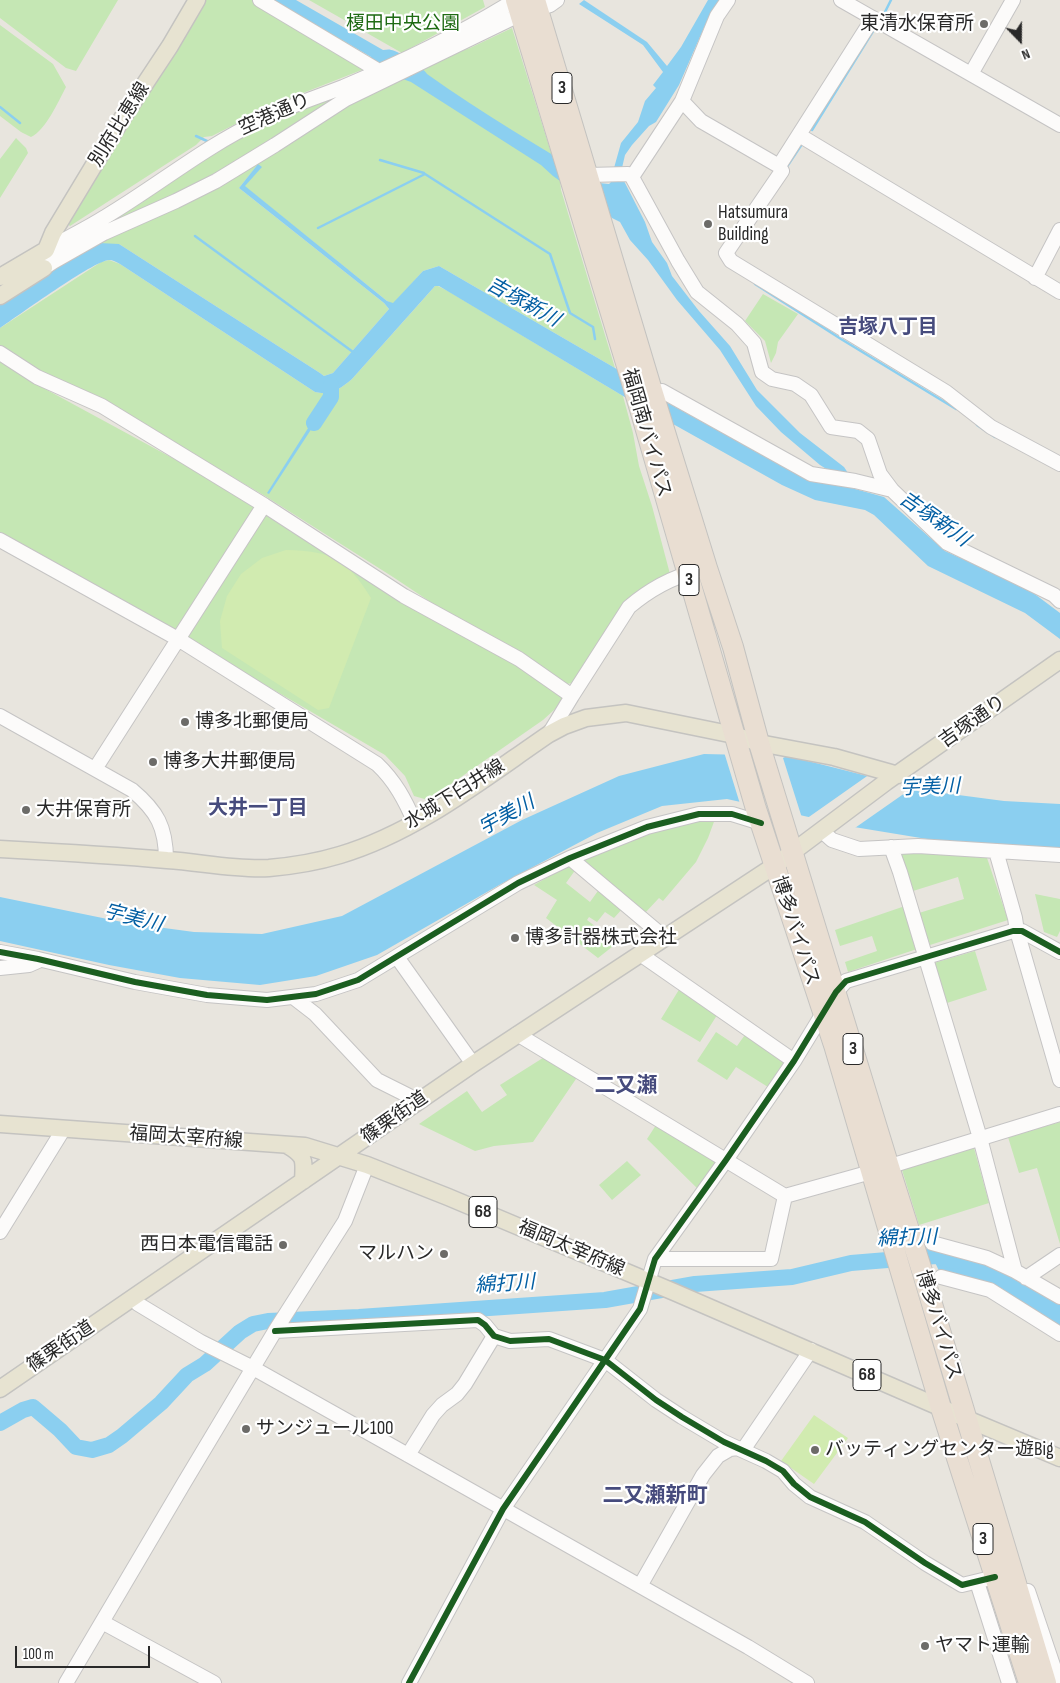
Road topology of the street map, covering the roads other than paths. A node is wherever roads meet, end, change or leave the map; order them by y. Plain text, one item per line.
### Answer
1 (197, 0) edge
2 (260, 0) edge
3 (558, 0) edge
4 (728, 0) edge
5 (841, 0) edge
6 (1013, 0) edge
7 (525, 4) edge
8 (873, 18) junction
9 (971, 74) junction
10 (383, 75) junction
11 (682, 101) junction
12 (1060, 125) edge
13 (799, 135) junction
14 (779, 166) junction
15 (588, 175) junction
16 (632, 177) junction
17 (1060, 230) edge
18 (46, 250) junction
19 (44, 268) joint
20 (0, 277) edge
21 (1035, 278) junction
22 (1060, 292) edge
23 (0, 296) edge
24 (0, 353) edge
25 (656, 388) junction
26 (1060, 464) edge
27 (892, 490) junction
28 (264, 505) junction
29 (0, 540) edge
30 (706, 568) junction
31 (687, 574) junction
32 (1060, 601) edge
33 (178, 640) junction
34 (1060, 660) edge
35 (572, 696) junction
36 (0, 716) edge
37 (549, 734) junction
38 (737, 743) junction
39 (761, 746) junction
40 (95, 769) junction
41 (892, 778) junction
42 (758, 816) junction
43 (415, 823) junction
44 (822, 831) junction
45 (891, 847) junction
46 (0, 849) edge
47 (996, 851) junction
48 (794, 852) junction
49 (1060, 855) edge
50 (570, 858) junction
51 (166, 860) junction
52 (774, 866) junction
53 (1017, 931) junction
54 (664, 937) junction
55 (0, 952) edge
56 (1060, 952) edge
57 (640, 954) junction
58 (925, 957) junction
59 (397, 958) junction
60 (42, 960) junction
61 (0, 968) edge
62 (836, 992) junction
63 (293, 997) junction
64 (823, 1015) junction
65 (517, 1034) junction
66 (794, 1061) junction
67 (473, 1064) junction
68 (1060, 1080) edge
69 (419, 1101) junction
70 (1060, 1114) edge
71 (0, 1124) edge
72 (63, 1130) junction
73 (980, 1138) junction
74 (287, 1145) junction
75 (339, 1156) junction
76 (726, 1160) junction
77 (367, 1165) junction
78 (880, 1170) junction
79 (303, 1181) junction
80 (785, 1196) junction
81 (0, 1232) edge
82 (923, 1244) junction
83 (1060, 1255) edge
84 (651, 1271) junction
85 (1020, 1274) junction
86 (932, 1275) junction
87 (1060, 1297) edge
88 (133, 1298) junction
89 (277, 1328) junction
90 (1060, 1334) edge
91 (494, 1336) junction
92 (811, 1350) junction
93 (605, 1360) junction
94 (253, 1368) junction
95 (0, 1389) edge
96 (941, 1408) junction
97 (967, 1419) junction
98 (740, 1449) junction
99 (408, 1455) junction
100 (1060, 1458) edge
101 (503, 1509) junction
102 (1006, 1555) junction
103 (986, 1579) junction
104 (640, 1586) junction
105 (102, 1622) junction
106 (1053, 1647) edge
107 (1035, 1676) edge
108 (66, 1683) edge
109 (214, 1683) edge
110 (409, 1683) edge
111 (808, 1683) edge
112 (1009, 1683) edge
113 (1059, 1683) edge

1 - 18 main road, 別府比恵線
2 - 10 street
3 - 7 street, 空港通り
4 - 11 street
5 - 8 street
6 - 9 street
7 - 10 street, 空港通り
7 - 15 highway, 福岡南バイパス / 3
7 - 31 highway, 福岡南バイパス / 3
8 - 9 street
8 - 13 street
9 - 12 street
10 - 18 street, 空港通り
10 - 19 street
11 - 14 street
11 - 16 street
13 - 14 street
13 - 21 street
14 - 26 street
15 - 16 street
15 - 25 highway, 福岡南バイパス / 3
16 - 27 street
17 - 21 street
18 - 20 main road
19 - 23 main road
21 - 22 street
24 - 28 street
25 - 27 street
25 - 30 highway, 福岡南バイパス / 3
27 - 32 street
28 - 33 street
28 - 35 street
29 - 33 street
30 - 31 street
30 - 39 highway, 福岡南バイパス / 3
31 - 35 street
31 - 38 highway, 福岡南バイパス / 3
33 - 40 street
33 - 43 street
34 - 41 main road, 吉塚通り
35 - 37 street
36 - 40 street
37 - 38 main road, 水城下臼井線
37 - 43 main road, 水城下臼井線
38 - 39 main road, 水城下臼井線
38 - 42 highway, 福岡南バイパス / 3
39 - 41 main road, 水城下臼井線
39 - 48 highway, 福岡南バイパス / 3
40 - 51 street
41 - 44 main road, 吉塚通り
42 - 50 street
42 - 52 highway, 福岡南バイパス / 3
43 - 51 main road, 水城下臼井線
44 - 45 street
44 - 48 main road
45 - 47 street
45 - 58 street
46 - 51 main road, 水城下臼井線
47 - 49 street
47 - 53 street
48 - 52 main road, 篠栗街道
48 - 62 highway, 博多バイパス / 3
50 - 54 street
50 - 59 street
52 - 54 main road, 篠栗街道
52 - 64 highway, 博多バイパス / 3
53 - 56 street
53 - 58 street
53 - 68 street
54 - 57 main road, 篠栗街道
55 - 60 street
57 - 65 main road, 篠栗街道
57 - 66 street
58 - 62 street
58 - 73 street
59 - 63 street
59 - 67 street
60 - 61 street
60 - 63 street
62 - 64 street
62 - 78 highway, 博多バイパス / 3
63 - 69 street
64 - 66 street
64 - 78 highway, 博多バイパス / 3
65 - 67 main road, 篠栗街道
65 - 76 street
66 - 76 street
67 - 69 main road, 篠栗街道
69 - 75 main road, 篠栗街道
70 - 73 street
71 - 72 main road, 福岡太宰府線 / 68
72 - 74 main road, 福岡太宰府線 / 68
72 - 81 street
73 - 78 street
73 - 85 street
74 - 75 main road, 福岡太宰府線 / 68
74 - 79 main road
75 - 77 main road, 福岡太宰府線 / 68
75 - 79 main road, 篠栗街道
76 - 80 street
76 - 84 street
77 - 84 main road, 福岡太宰府線 / 68
77 - 89 street
78 - 80 street
78 - 82 highway, 博多バイパス / 3
78 - 96 highway, 博多バイパス / 3
79 - 88 main road, 篠栗街道
80 - 84 street
82 - 85 street
82 - 86 highway, 博多バイパス / 3
83 - 85 street
84 - 92 main road, 福岡太宰府線 / 68
84 - 93 street
85 - 87 street
86 - 90 street
86 - 97 highway, 博多バイパス / 3
88 - 94 street
88 - 95 main road, 篠栗街道
89 - 91 street
89 - 94 street
91 - 93 street
91 - 99 street
92 - 96 main road, 福岡太宰府線 / 68
92 - 98 street
93 - 98 street
93 - 101 street
94 - 99 street
94 - 105 street
96 - 97 main road, 福岡太宰府線 / 68
96 - 103 highway, 博多バイパス / 3
97 - 100 main road, 福岡太宰府線 / 68
97 - 102 highway, 博多バイパス / 3
98 - 103 street
98 - 104 street
99 - 101 street
101 - 104 street
101 - 110 street
102 - 106 street
102 - 107 highway, 博多バイパス / 3
103 - 107 highway, 博多バイパス / 3
103 - 112 street
104 - 111 street
105 - 108 street
105 - 109 street
106 - 113 street

